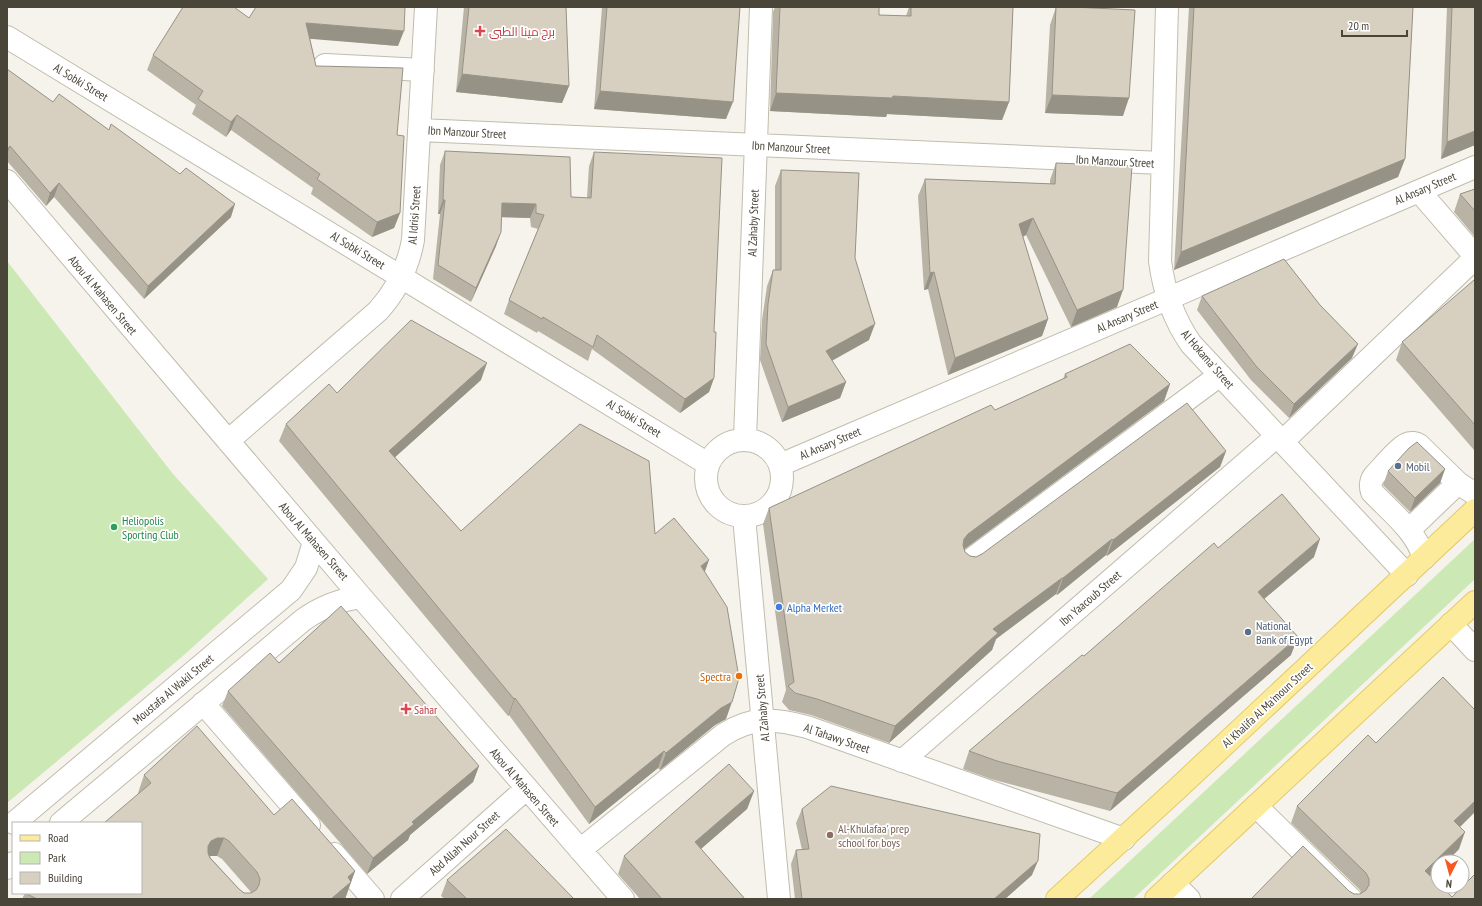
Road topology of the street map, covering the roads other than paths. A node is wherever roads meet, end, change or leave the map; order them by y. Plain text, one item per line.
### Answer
1 (426, 7) edge
2 (761, 7) edge
3 (1167, 7) edge
4 (7, 37) edge
5 (325, 65) edge
6 (423, 70) junction
7 (419, 130) junction
8 (756, 145) junction
9 (1162, 163) junction
10 (1475, 167) edge
11 (7, 181) edge
12 (1419, 191) junction
13 (1475, 257) edge
14 (402, 276) junction
15 (1167, 299) junction
16 (1220, 375) junction
17 (1280, 439) junction
18 (744, 440) junction
19 (228, 441) junction
20 (708, 464) junction
21 (780, 465) junction
22 (1466, 489) edge
23 (1475, 510) edge
24 (744, 517) junction
25 (1409, 530) junction
26 (314, 542) junction
27 (1424, 558) junction
28 (968, 561) edge
29 (1407, 575) junction
30 (361, 597) junction
31 (1475, 602) edge
32 (1451, 624) junction
33 (1475, 650) edge
34 (203, 703) junction
35 (763, 720) junction
36 (902, 761) junction
37 (527, 788) junction
38 (1256, 806) junction
39 (16, 822) edge
40 (62, 822) edge
41 (1124, 839) junction
42 (580, 850) junction
43 (1173, 883) junction
44 (373, 899) edge
45 (402, 899) edge
46 (623, 899) edge
47 (779, 899) edge
48 (1057, 899) edge
49 (1156, 899) edge
50 (1189, 899) edge
51 (1351, 899) edge

1 - 6 street, Al Idrisi Street
2 - 8 street, Al Zahaby Street
3 - 9 street, Al Hokama' Street
4 - 14 street, Al Sobki Street
5 - 6 street
6 - 7 street, Al Idrisi Street
7 - 8 street, Ibn Manzour Street
7 - 14 street, Al Idrisi Street
8 - 9 street, Ibn Manzour Street
8 - 18 street, Al Zahaby Street
9 - 15 street, Al Hokama' Street
10 - 12 street, Al Ansary Street
11 - 19 street, Abou Al Mahasen Street
12 - 13 street
12 - 15 street, Al Ansary Street
13 - 17 street, Ibn Yaacoub Street
14 - 19 street, Al Idrisi Street
14 - 20 street, Al Sobki Street
15 - 16 street, Al Hokama' Street
15 - 21 street, Al Ansary Street
16 - 17 street, Al Hokama' Street
16 - 28 street
17 - 29 street, Al Hokama' Street
17 - 36 street, Ibn Yaacoub Street
18 - 20 street
18 - 21 street
19 - 26 street, Abou Al Mahasen Street
20 - 24 street
21 - 24 street
22 - 25 street
22 - 25 street
23 - 27 main road, Al Khalifa Al Ma'moun Street
24 - 35 street, Al Zahaby Street
25 - 27 street
26 - 30 street, Abou Al Mahasen Street
26 - 39 street, Moustafa Al Wakil Street
27 - 29 main road, Al Khalifa Al Ma'moun Street
29 - 41 main road, Al Khalifa Al Ma'moun Street
30 - 34 street
30 - 37 street, Abou Al Mahasen Street
31 - 32 main road
32 - 33 street
32 - 38 main road
34 - 40 street
34 - 44 street
35 - 36 street, Al Tahawy Street
35 - 42 street, Al Tahawy Street
35 - 47 street, Al Zahaby Street
36 - 41 street, Al Tahawy Street
37 - 42 street, Abou Al Mahasen Street
37 - 45 street, Abd Allah Nour Street
38 - 43 main road
38 - 51 street
41 - 48 main road, Al Khalifa Al Ma'moun Street
42 - 46 street, Abou Al Mahasen Street
43 - 49 main road
43 - 50 street

